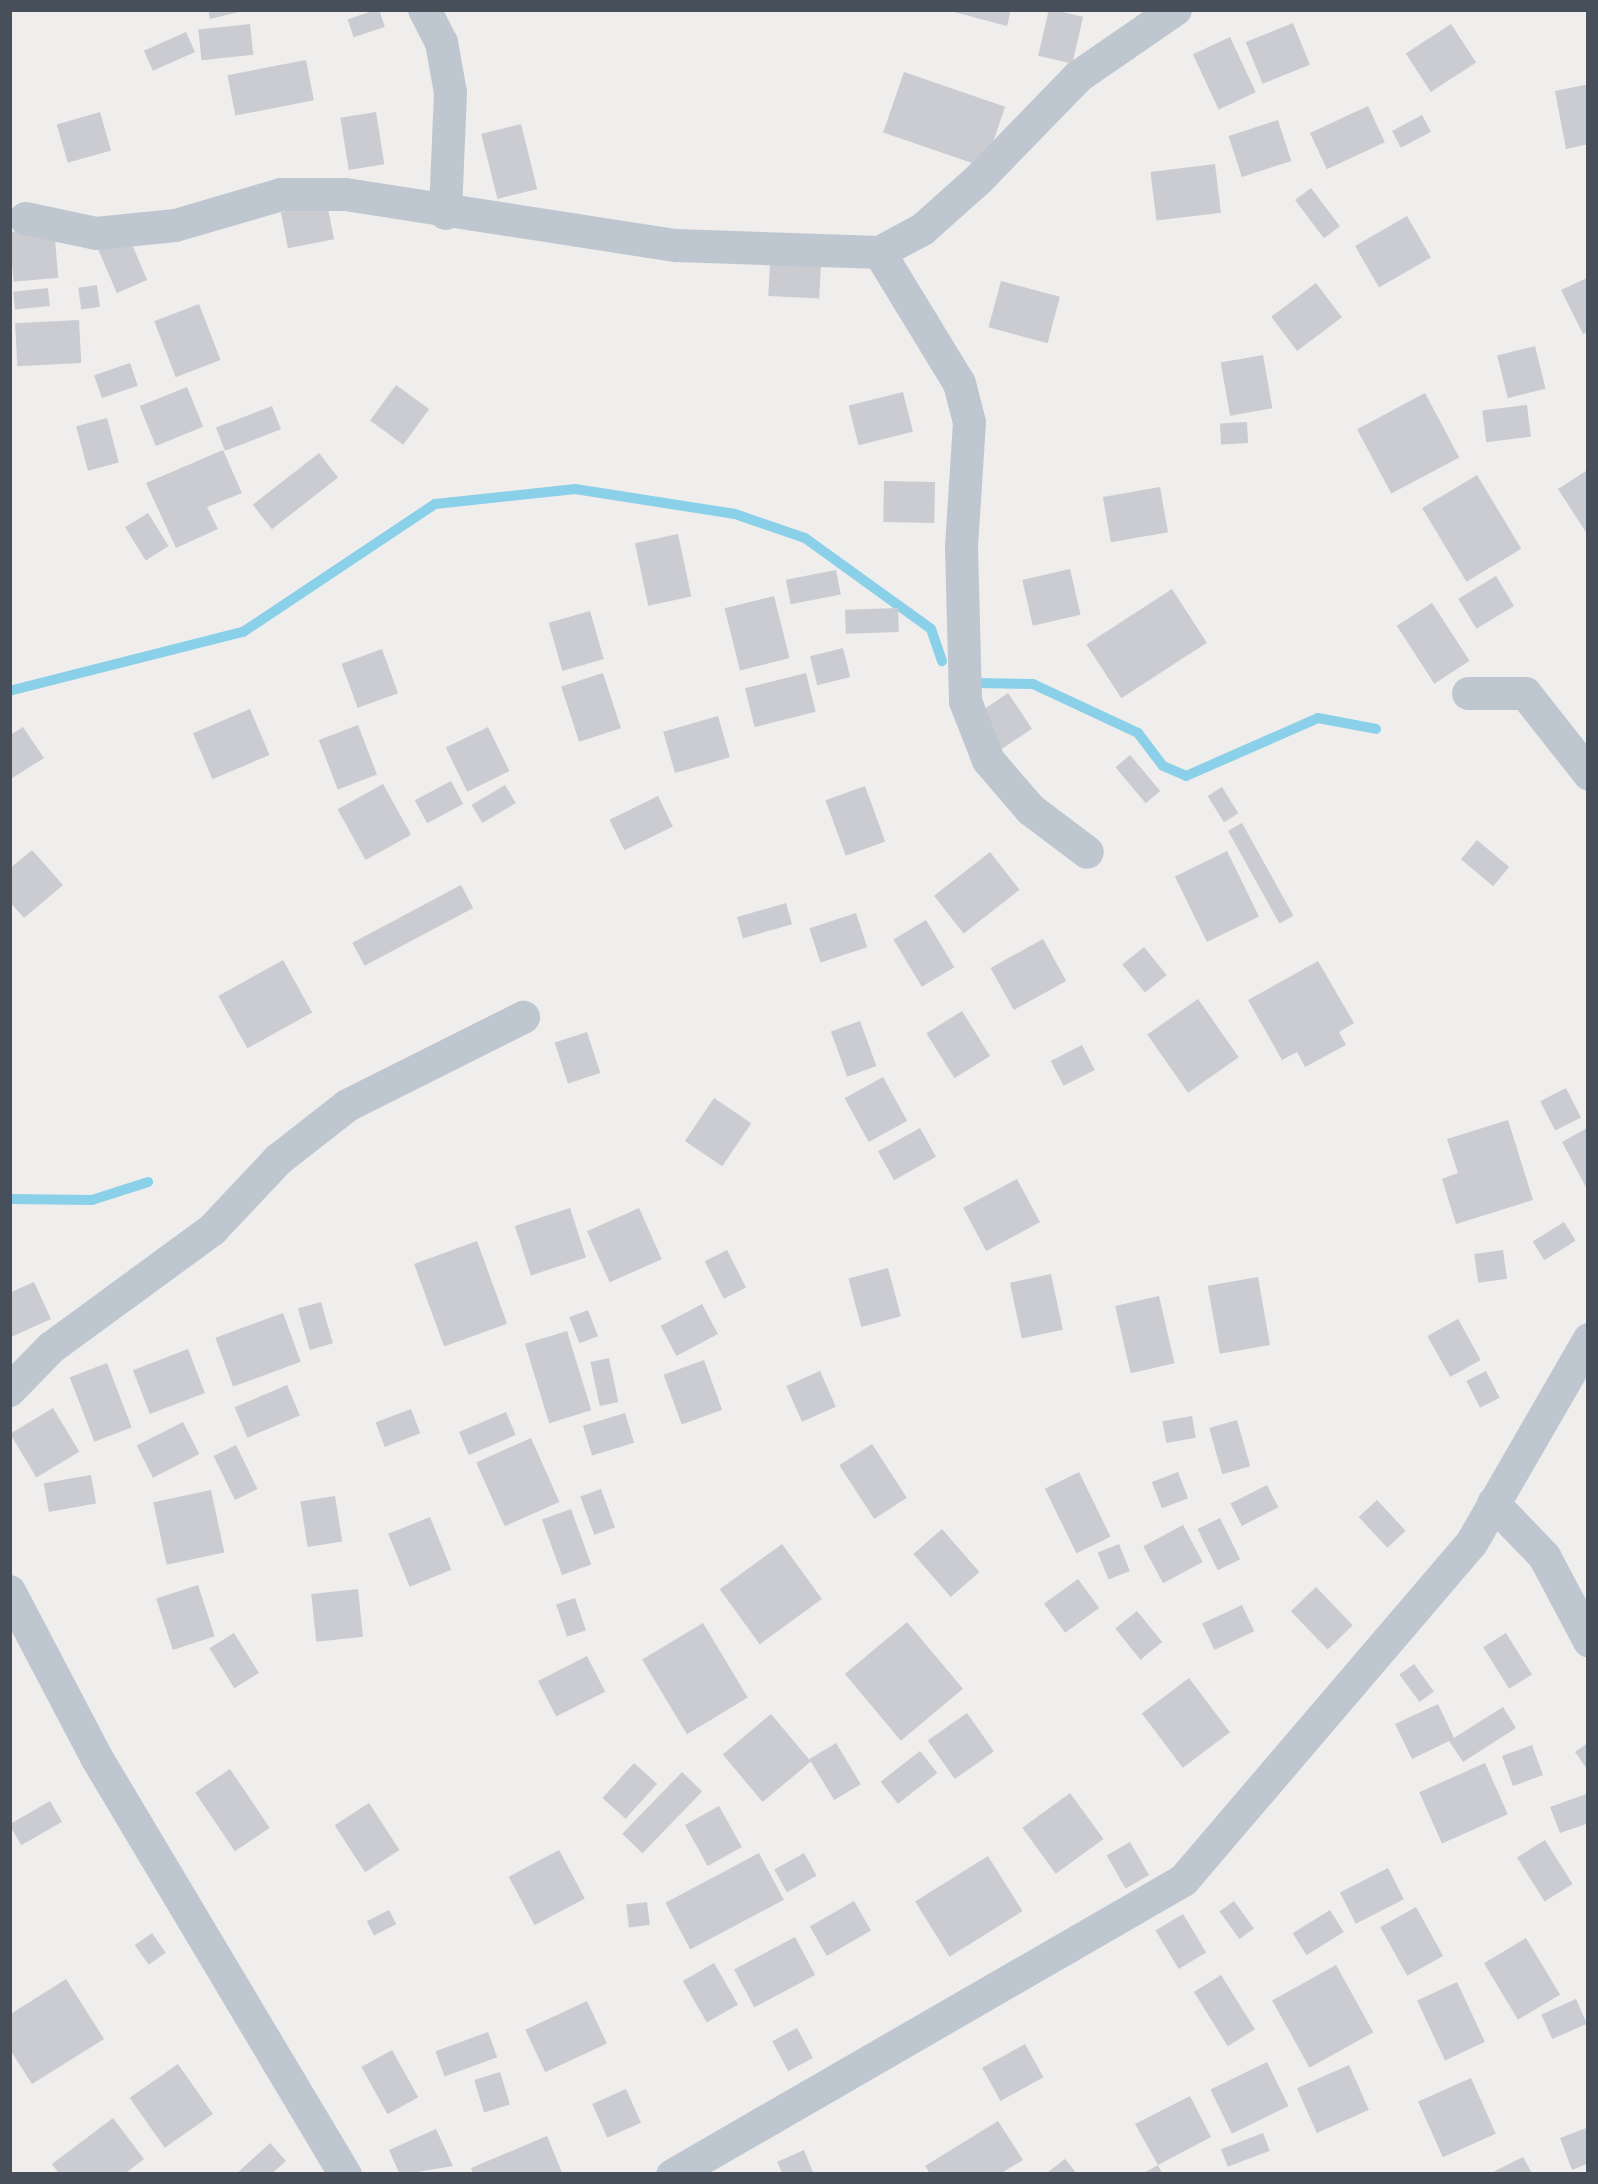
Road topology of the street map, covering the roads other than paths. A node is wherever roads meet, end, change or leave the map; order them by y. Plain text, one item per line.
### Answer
1 (424, 9) edge
2 (1175, 9) edge
3 (445, 213) junction
4 (25, 218) dead end
5 (879, 252) junction
6 (1468, 693) dead end
7 (1589, 774) edge
8 (1087, 852) dead end
9 (523, 1017) dead end
10 (1589, 1339) edge
11 (9, 1390) edge
12 (1493, 1503) junction
13 (9, 1591) edge
14 (1589, 1641) edge
15 (345, 2175) edge
16 (673, 2175) edge

1 - 3 street
2 - 5 street
3 - 4 street
3 - 5 street
5 - 8 street
6 - 7 street
9 - 11 street
10 - 12 street
12 - 14 street
12 - 16 street
13 - 15 street

